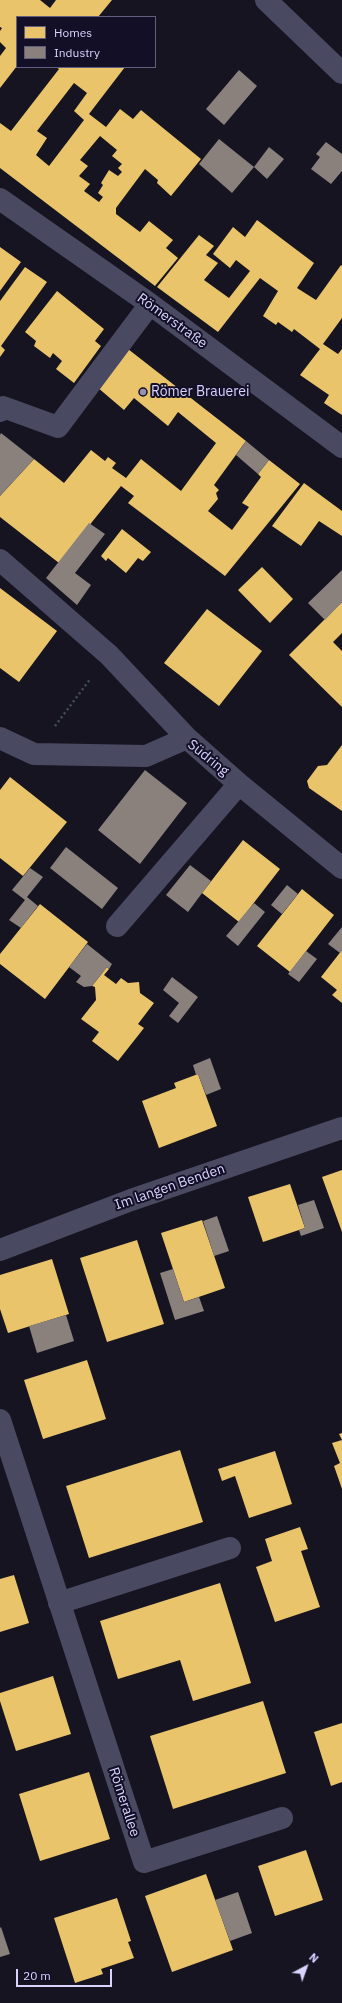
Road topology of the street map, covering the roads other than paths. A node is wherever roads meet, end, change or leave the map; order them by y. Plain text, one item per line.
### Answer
1 (266, 0) edge
2 (342, 73) edge
3 (0, 199) edge
4 (150, 304) junction
5 (0, 411) edge
6 (342, 447) edge
7 (0, 560) edge
8 (0, 738) edge
9 (187, 738) junction
10 (239, 784) junction
11 (342, 868) edge
12 (117, 926) dead end
13 (342, 1128) edge
14 (0, 1250) edge
15 (0, 1420) edge
16 (230, 1548) dead end
17 (59, 1603) junction
18 (282, 1818) dead end

1 - 2 street
3 - 4 street, Römerstraße
4 - 5 street
4 - 6 street, Römerstraße
7 - 9 street
8 - 9 street, Südring
9 - 10 street, Südring
10 - 11 street, Südring
10 - 12 street
13 - 14 street, Im langen Benden
15 - 17 street, Römerallee
16 - 17 street
17 - 18 street, Römerallee

